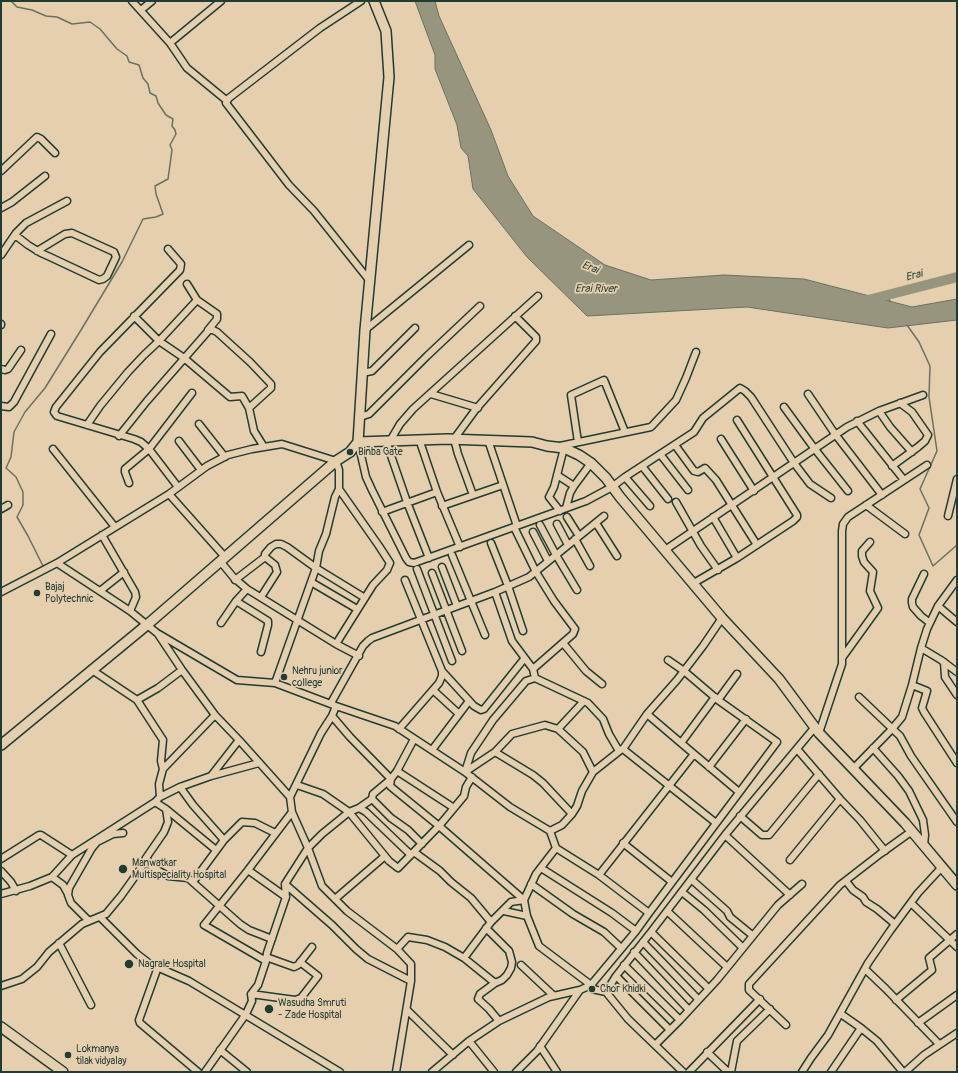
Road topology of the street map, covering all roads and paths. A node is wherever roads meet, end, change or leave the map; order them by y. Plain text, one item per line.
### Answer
1 (132, 1) edge
2 (152, 1) edge
3 (221, 1) edge
4 (361, 1) edge
5 (374, 1) edge
6 (141, 10) junction
7 (170, 43) junction
8 (226, 100) junction
9 (55, 153) dead end
10 (1, 170) edge
11 (44, 176) dead end
12 (67, 201) dead end
13 (1, 208) edge
14 (14, 235) junction
15 (469, 245) dead end
16 (168, 249) dead end
17 (37, 250) junction
18 (1, 255) edge
19 (369, 280) junction
20 (187, 284) dead end
21 (538, 296) dead end
22 (197, 300) junction
23 (480, 306) dead end
24 (134, 316) junction
25 (515, 316) junction
26 (415, 328) dead end
27 (208, 330) junction
28 (365, 330) junction
29 (51, 334) dead end
30 (159, 341) junction
31 (21, 350) dead end
32 (696, 352) dead end
33 (184, 358) junction
34 (1, 369) edge
35 (362, 373) junction
36 (192, 392) dead end
37 (431, 394) junction
38 (808, 394) dead end
39 (923, 395) dead end
40 (900, 403) junction
41 (1, 406) edge
42 (784, 407) dead end
43 (250, 408) junction
44 (478, 408) junction
45 (879, 410) junction
46 (360, 417) junction
47 (737, 420) dead end
48 (857, 421) junction
49 (199, 424) dead end
50 (87, 425) junction
51 (625, 432) junction
52 (836, 434) junction
53 (119, 436) junction
54 (419, 439) junction
55 (454, 439) junction
56 (721, 439) dead end
57 (488, 440) junction
58 (179, 441) dead end
59 (388, 441) junction
60 (358, 442) junction
61 (578, 442) junction
62 (675, 445) junction
63 (264, 447) junction
64 (560, 447) junction
65 (814, 448) junction
66 (53, 449) dead end
67 (149, 449) junction
68 (912, 452) junction
69 (660, 454) junction
70 (225, 457) junction
71 (336, 460) junction
72 (591, 463) junction
73 (794, 463) junction
74 (927, 465) dead end
75 (642, 466) junction
76 (892, 466) junction
77 (201, 470) junction
78 (557, 475) junction
79 (625, 477) junction
80 (773, 477) junction
81 (957, 479) edge
82 (904, 480) junction
83 (129, 482) dead end
84 (503, 485) junction
85 (574, 486) junction
86 (178, 487) junction
87 (612, 487) junction
88 (339, 489) junction
89 (688, 490) dead end
90 (754, 490) junction
91 (848, 491) dead end
92 (437, 492) junction
93 (169, 494) junction
94 (473, 495) junction
95 (882, 495) junction
96 (831, 498) dead end
97 (668, 499) dead end
98 (407, 502) junction
99 (676, 502) dead end
100 (8, 505) dead end
101 (731, 505) junction
102 (866, 505) junction
103 (442, 506) junction
104 (650, 506) dead end
105 (1, 509) edge
106 (563, 510) junction
107 (382, 512) junction
108 (604, 516) dead end
109 (948, 516) dead end
110 (567, 517) dead end
111 (713, 517) junction
112 (596, 523) junction
113 (557, 524) dead end
114 (540, 525) dead end
115 (115, 527) junction
116 (515, 527) junction
117 (692, 531) junction
118 (533, 532) dead end
119 (904, 534) dead end
120 (102, 535) junction
121 (577, 538) junction
122 (870, 542) dead end
123 (491, 543) dead end
124 (568, 545) junction
125 (757, 545) junction
126 (460, 547) junction
127 (665, 550) junction
128 (452, 555) dead end
129 (556, 555) junction
130 (617, 556) dead end
131 (265, 557) junction
132 (429, 558) junction
133 (738, 558) junction
134 (223, 559) junction
135 (548, 561) junction
136 (57, 563) junction
137 (590, 566) dead end
138 (316, 568) junction
139 (417, 568) dead end
140 (442, 568) dead end
141 (718, 570) junction
142 (124, 572) junction
143 (536, 572) junction
144 (432, 573) dead end
145 (924, 574) dead end
146 (235, 580) junction
147 (405, 580) dead end
148 (957, 580) edge
149 (311, 582) junction
150 (692, 584) junction
151 (508, 586) junction
152 (247, 589) junction
153 (577, 590) dead end
154 (100, 591) junction
155 (1, 592) edge
156 (495, 592) junction
157 (261, 597) junction
158 (365, 598) junction
159 (236, 600) junction
160 (470, 600) junction
161 (457, 606) junction
162 (938, 606) junction
163 (358, 610) junction
164 (446, 610) junction
165 (130, 611) junction
166 (434, 614) junction
167 (722, 618) junction
168 (297, 620) junction
169 (421, 620) junction
170 (957, 622) edge
171 (221, 623) dead end
172 (930, 623) junction
173 (148, 624) junction
174 (523, 631) dead end
175 (157, 632) junction
176 (485, 635) dead end
177 (563, 643) junction
178 (336, 644) junction
179 (921, 648) junction
180 (462, 651) dead end
181 (261, 652) dead end
182 (358, 656) junction
183 (842, 658) junction
184 (524, 659) junction
185 (668, 660) dead end
186 (452, 661) dead end
187 (944, 662) junction
188 (533, 669) junction
189 (92, 670) junction
190 (182, 670) junction
191 (684, 670) junction
192 (442, 671) junction
193 (957, 672) edge
194 (737, 674) dead end
195 (535, 678) junction
196 (275, 682) junction
197 (602, 684) dead end
198 (912, 685) junction
199 (433, 690) junction
200 (957, 695) edge
201 (859, 697) dead end
202 (717, 698) junction
203 (137, 700) junction
204 (469, 701) junction
205 (584, 701) junction
206 (334, 705) junction
207 (459, 714) junction
208 (647, 714) junction
209 (215, 715) junction
210 (332, 716) junction
211 (746, 719) junction
212 (399, 729) junction
213 (558, 729) junction
214 (892, 729) junction
215 (817, 730) junction
216 (414, 739) junction
217 (240, 740) junction
218 (681, 743) junction
219 (1, 745) edge
220 (874, 748) junction
221 (797, 749) junction
222 (432, 750) junction
223 (621, 750) junction
224 (495, 752) junction
225 (694, 754) junction
226 (259, 763) junction
227 (957, 763) edge
228 (709, 767) junction
229 (163, 769) junction
230 (853, 769) junction
231 (397, 771) junction
232 (465, 772) junction
233 (593, 772) junction
234 (819, 774) junction
235 (211, 776) junction
236 (472, 777) junction
237 (391, 779) junction
238 (296, 784) junction
239 (668, 785) junction
240 (180, 787) junction
241 (739, 792) junction
242 (290, 797) junction
243 (840, 798) junction
244 (372, 799) junction
245 (158, 800) junction
246 (359, 808) junction
247 (454, 808) junction
248 (166, 809) junction
249 (292, 812) junction
250 (349, 812) junction
251 (572, 814) junction
252 (740, 816) junction
253 (957, 822) edge
254 (716, 823) junction
255 (439, 826) junction
256 (550, 831) junction
257 (912, 831) junction
258 (123, 833) dead end
259 (275, 833) junction
260 (725, 835) junction
261 (224, 840) junction
262 (422, 844) junction
263 (623, 844) junction
264 (924, 845) junction
265 (308, 848) junction
266 (556, 848) junction
267 (216, 850) junction
268 (884, 851) junction
269 (72, 854) junction
270 (412, 854) junction
271 (386, 856) junction
272 (146, 858) junction
273 (1, 859) edge
274 (790, 860) dead end
275 (942, 867) junction
276 (541, 868) junction
277 (248, 870) junction
278 (1, 871) edge
279 (599, 875) junction
280 (52, 877) junction
281 (692, 880) junction
282 (846, 881) junction
283 (193, 882) junction
284 (672, 882) junction
285 (285, 884) junction
286 (531, 884) junction
287 (802, 884) dead end
288 (957, 885) edge
289 (16, 890) junction
290 (682, 892) junction
291 (1, 894) edge
292 (68, 895) junction
293 (790, 895) junction
294 (286, 897) junction
295 (335, 899) junction
296 (524, 900) junction
297 (911, 903) junction
298 (219, 906) junction
299 (504, 911) junction
300 (667, 911) junction
301 (649, 913) junction
302 (527, 916) junction
303 (100, 917) junction
304 (89, 921) junction
305 (491, 922) junction
306 (895, 924) junction
307 (486, 928) junction
308 (636, 931) junction
309 (651, 932) junction
310 (957, 934) edge
311 (752, 935) junction
312 (272, 940) junction
313 (950, 940) junction
314 (643, 942) junction
315 (59, 943) junction
316 (312, 947) dead end
317 (957, 947) edge
318 (621, 948) junction
319 (743, 948) junction
320 (397, 949) junction
321 (634, 952) junction
322 (464, 958) junction
323 (266, 959) junction
324 (300, 962) junction
325 (521, 965) dead end
326 (624, 965) junction
327 (158, 967) junction
328 (727, 967) junction
329 (865, 970) junction
330 (616, 976) junction
331 (411, 982) junction
332 (495, 983) junction
333 (591, 985) junction
334 (1, 986) edge
335 (708, 988) junction
336 (580, 990) junction
337 (606, 992) junction
338 (251, 994) junction
339 (957, 995) edge
340 (554, 996) junction
341 (698, 999) junction
342 (760, 999) junction
343 (896, 1000) junction
344 (91, 1005) dead end
345 (770, 1009) junction
346 (406, 1010) junction
347 (689, 1010) junction
348 (246, 1014) junction
349 (841, 1014) junction
350 (680, 1020) junction
351 (499, 1022) junction
352 (918, 1023) junction
353 (786, 1025) dead end
354 (1, 1027) edge
355 (861, 1028) junction
356 (670, 1030) junction
357 (957, 1034) edge
358 (469, 1041) junction
359 (939, 1044) junction
360 (655, 1045) junction
361 (540, 1046) junction
362 (220, 1050) junction
363 (707, 1052) junction
364 (453, 1055) junction
365 (806, 1071) edge
366 (63, 1072) edge
367 (198, 1072) edge
368 (205, 1072) edge
369 (247, 1072) edge
370 (340, 1072) edge
371 (396, 1072) edge
372 (432, 1072) edge
373 (494, 1072) edge
374 (516, 1072) edge
375 (557, 1072) edge
376 (683, 1072) edge
377 (690, 1072) edge
378 (728, 1072) edge
379 (731, 1072) edge
380 (830, 1072) edge
381 (904, 1072) edge

1 - 6 street
2 - 6 street
3 - 7 street
4 - 8 street
5 - 19 main road
6 - 7 street
7 - 8 street
8 - 19 street
9 - 10 street
11 - 13 street
12 - 14 street
14 - 17 street
14 - 18 street
15 - 28 street
16 - 24 street
17 - 17 street
19 - 28 main road
20 - 22 street
21 - 25 street
22 - 27 street
22 - 30 street
23 - 46 street
24 - 30 street
24 - 50 street
25 - 37 street
25 - 44 street
26 - 35 street
27 - 33 street
27 - 43 street
28 - 35 main road
29 - 41 street
30 - 33 street
30 - 50 street
31 - 34 street
32 - 51 street
33 - 43 street
33 - 53 street
35 - 46 main road
36 - 67 street
37 - 44 street
37 - 59 street
38 - 52 street
39 - 40 street
40 - 45 street
40 - 68 street
42 - 65 street
43 - 63 street
44 - 55 street
45 - 48 street
45 - 68 street
46 - 60 main road
47 - 80 street
48 - 52 street
48 - 76 street
49 - 70 street
50 - 53 street
51 - 61 street
51 - 61 street
52 - 65 street
52 - 95 street
53 - 67 street
54 - 55 main road
54 - 59 main road
54 - 92 street
55 - 57 main road
55 - 94 street
56 - 90 street
57 - 64 main road
57 - 84 street
58 - 77 street
59 - 60 main road
59 - 98 street
60 - 71 main road
60 - 107 street
61 - 64 street
62 - 69 street
62 - 73 street
62 - 101 street
63 - 70 street
63 - 71 street
64 - 72 main road
64 - 78 street
65 - 73 street
65 - 91 street
66 - 115 street
67 - 83 street
67 - 86 street
68 - 76 street
69 - 75 street
69 - 89 street
70 - 77 street
71 - 88 street
71 - 134 main road
72 - 85 street
72 - 87 main road
73 - 80 street
73 - 96 street
74 - 82 street
75 - 79 street
75 - 97 street
76 - 82 street
77 - 86 street
78 - 85 street
78 - 106 street
79 - 87 street
79 - 104 street
80 - 90 street
80 - 125 street
81 - 109 street
82 - 95 street
84 - 94 street
84 - 116 street
85 - 106 street
86 - 93 street
87 - 106 street
87 - 127 main road
88 - 138 street
88 - 158 street
90 - 101 street
92 - 98 street
92 - 103 street
93 - 115 street
93 - 134 street
94 - 103 street
95 - 102 street
98 - 107 street
98 - 132 street
99 - 117 street
100 - 105 street
101 - 111 street
101 - 125 street
102 - 119 street
102 - 183 street
103 - 126 street
106 - 116 street
107 - 132 street
108 - 112 street
110 - 121 street
111 - 117 street
111 - 133 street
112 - 121 street
112 - 130 street
113 - 124 street
114 - 129 street
115 - 120 street
116 - 126 street
116 - 143 street
117 - 127 street
117 - 141 street
118 - 135 street
120 - 136 street
120 - 142 street
121 - 124 street
121 - 137 street
122 - 183 street
123 - 151 street
124 - 129 street
125 - 133 street
126 - 132 street
127 - 150 main road
128 - 160 street
129 - 135 street
129 - 153 street
131 - 138 street
131 - 146 street
131 - 157 street
133 - 141 street
134 - 146 street
134 - 173 main road
135 - 143 street
136 - 154 street
136 - 155 street
138 - 149 street
138 - 158 street
139 - 166 street
140 - 161 street
141 - 150 street
142 - 154 street
142 - 165 street
143 - 151 street
143 - 177 street
144 - 164 street
145 - 172 street
146 - 152 street
147 - 169 street
148 - 162 street
149 - 163 street
149 - 168 street
150 - 167 main road
151 - 156 street
151 - 174 street
152 - 157 street
152 - 159 street
154 - 165 street
156 - 160 street
156 - 184 street
157 - 168 street
158 - 163 street
159 - 171 street
159 - 181 street
160 - 161 street
160 - 176 street
161 - 164 street
162 - 170 street
162 - 172 street
163 - 178 street
164 - 166 street
164 - 180 street
165 - 173 street
166 - 169 street
166 - 186 street
167 - 191 street
167 - 215 main road
168 - 178 street
168 - 196 street
169 - 182 street
169 - 192 street
172 - 179 street
173 - 175 street
173 - 189 main road
175 - 190 street
175 - 196 street
177 - 188 street
177 - 197 street
178 - 182 street
179 - 187 street
179 - 198 street
182 - 206 street
183 - 215 street
184 - 188 street
184 - 204 street
185 - 191 street
187 - 193 street
187 - 200 street
188 - 195 street
189 - 203 street
189 - 219 main road
190 - 203 street
190 - 209 street
191 - 202 street
191 - 208 street
192 - 199 street
192 - 204 street
194 - 202 street
195 - 205 street
195 - 232 street
196 - 206 street
198 - 214 street
198 - 227 street
199 - 207 street
199 - 212 street
201 - 214 street
202 - 211 street
202 - 218 street
203 - 229 street
204 - 207 street
205 - 213 street
205 - 223 street
206 - 210 street
206 - 212 street
207 - 222 street
208 - 218 street
208 - 223 street
209 - 217 street
209 - 229 street
210 - 237 street
210 - 238 street
211 - 228 street
211 - 241 street
212 - 216 street
213 - 224 street
213 - 233 street
214 - 220 street
214 - 253 street
215 - 221 street
215 - 230 main road
216 - 222 street
216 - 231 street
217 - 226 street
217 - 235 street
218 - 225 street
220 - 230 street
220 - 264 street
221 - 234 street
221 - 252 street
222 - 232 street
223 - 233 street
223 - 239 street
224 - 232 street
224 - 251 street
225 - 228 street
225 - 239 street
226 - 235 street
226 - 242 street
228 - 241 street
229 - 245 street
230 - 257 main road
231 - 237 street
231 - 247 street
232 - 236 street
233 - 251 street
234 - 243 street
234 - 252 street
235 - 240 street
236 - 247 street
236 - 256 street
237 - 244 street
237 - 255 street
238 - 242 street
238 - 250 street
239 - 254 street
239 - 263 street
240 - 245 street
240 - 261 street
241 - 254 street
242 - 249 street
243 - 268 street
243 - 274 street
244 - 246 street
244 - 262 street
245 - 248 street
245 - 269 street
246 - 250 street
246 - 270 street
247 - 255 street
248 - 267 street
248 - 272 street
249 - 259 street
249 - 265 street
250 - 265 street
250 - 271 street
251 - 256 street
252 - 260 street
254 - 284 street
255 - 262 street
255 - 296 street
256 - 266 street
257 - 264 main road
257 - 268 street
258 - 292 street
259 - 261 street
259 - 277 street
260 - 281 street
260 - 293 street
261 - 267 street
262 - 270 street
263 - 279 street
263 - 284 street
264 - 275 main road
265 - 285 street
265 - 295 street
266 - 276 street
266 - 279 street
267 - 283 street
268 - 282 street
269 - 273 street
269 - 280 street
270 - 271 street
270 - 305 street
271 - 295 street
272 - 283 street
272 - 303 street
275 - 288 main road
275 - 297 street
276 - 286 street
276 - 308 street
277 - 294 street
277 - 298 street
278 - 289 street
279 - 301 street
280 - 289 street
280 - 292 street
281 - 290 street
281 - 311 street
282 - 306 street
282 - 342 street
283 - 298 street
284 - 301 street
285 - 294 street
285 - 331 street
286 - 296 street
286 - 318 street
287 - 293 street
289 - 291 street
290 - 300 street
290 - 319 street
292 - 304 street
293 - 311 street
294 - 312 street
295 - 320 street
296 - 299 street
296 - 302 street
297 - 306 street
297 - 313 street
298 - 312 street
298 - 323 street
299 - 302 street
299 - 305 street
300 - 309 street
300 - 328 street
301 - 308 street
302 - 333 street
303 - 304 street
303 - 327 street
304 - 315 street
305 - 307 street
306 - 329 street
307 - 322 street
307 - 332 street
308 - 318 street
309 - 314 street
309 - 335 street
310 - 313 street
311 - 319 street
312 - 323 street
313 - 317 street
313 - 343 street
314 - 321 street
314 - 341 street
315 - 334 street
315 - 344 street
316 - 324 street
318 - 333 street
319 - 328 street
320 - 322 street
320 - 331 street
321 - 326 street
321 - 347 street
322 - 332 street
323 - 324 street
323 - 338 street
324 - 338 street
325 - 340 street
326 - 330 street
326 - 350 street
327 - 348 street
327 - 367 street
328 - 335 street
329 - 343 street
329 - 349 street
330 - 337 street
330 - 356 street
331 - 346 street
332 - 351 street
333 - 336 street
333 - 337 street
335 - 341 street
336 - 340 street
336 - 361 street
337 - 360 street
338 - 348 street
339 - 352 street
340 - 351 street
341 - 347 street
342 - 345 street
342 - 363 street
343 - 352 street
345 - 353 street
345 - 379 street
346 - 364 street
346 - 371 street
347 - 350 street
348 - 362 street
348 - 370 street
349 - 355 street
349 - 365 street
350 - 356 street
351 - 358 street
352 - 359 street
354 - 366 main road
355 - 380 street
355 - 381 street
356 - 360 street
357 - 359 street
358 - 364 street
358 - 373 street
359 - 381 street
360 - 376 street
361 - 374 street
361 - 375 street
362 - 368 street
362 - 369 street
363 - 377 street
363 - 378 street
364 - 372 street

